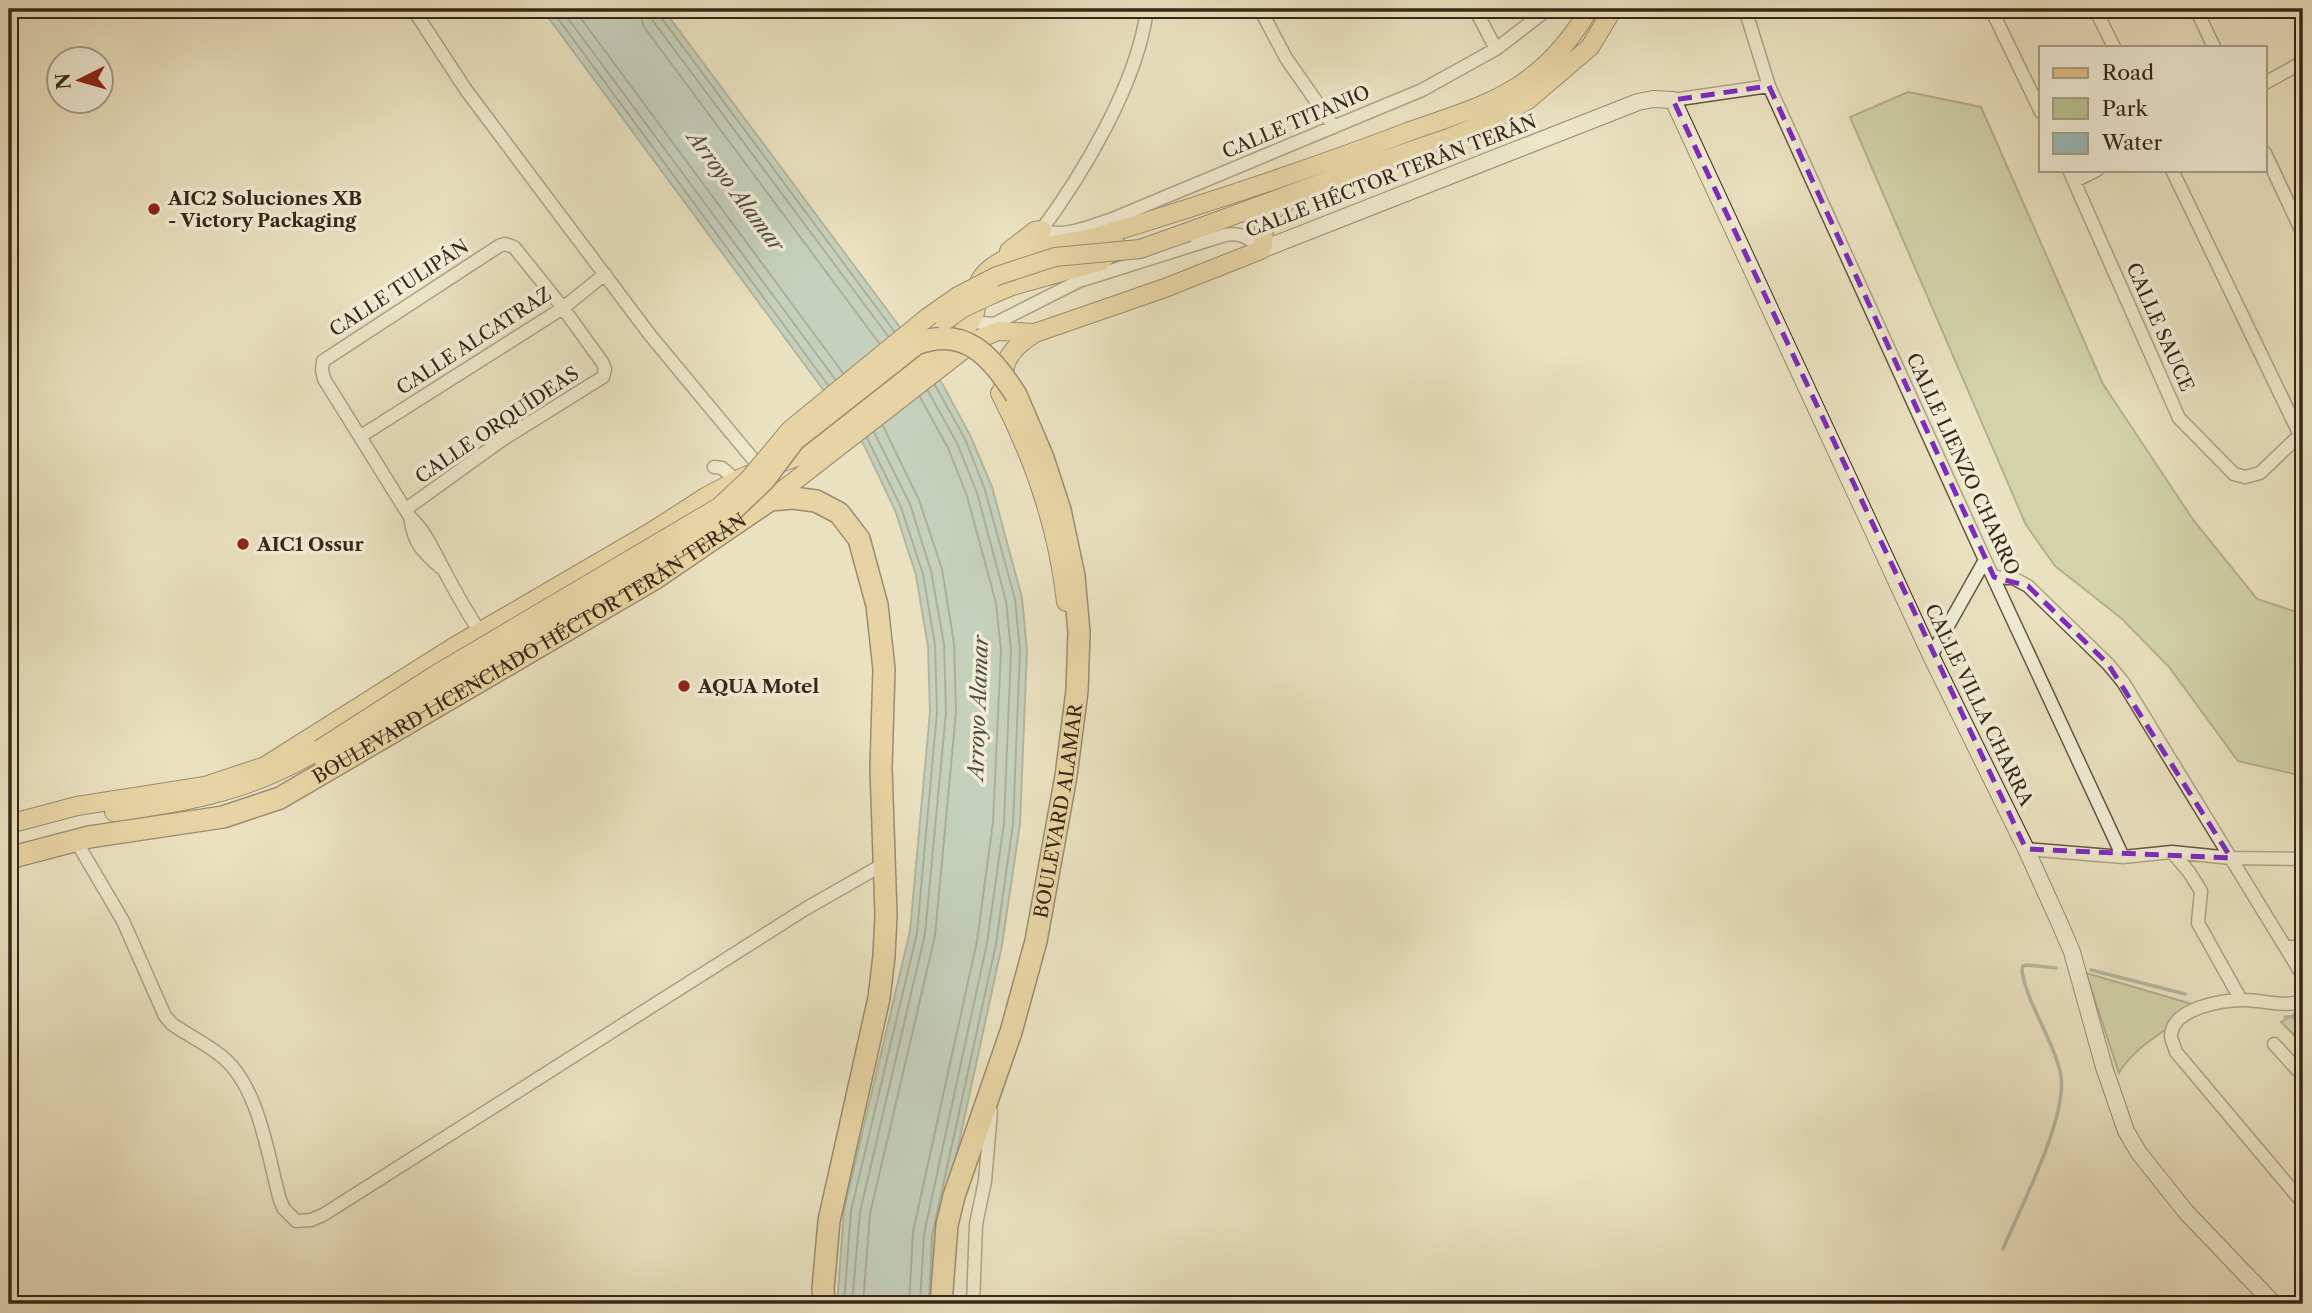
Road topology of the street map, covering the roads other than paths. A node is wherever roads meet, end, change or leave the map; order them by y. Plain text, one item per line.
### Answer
1 (412, 9) edge
2 (1147, 9) edge
3 (1259, 9) edge
4 (1475, 9) edge
5 (1548, 9) edge
6 (1589, 9) edge
7 (1613, 9) edge
8 (1745, 9) edge
9 (1990, 9) edge
10 (2095, 9) edge
11 (2196, 9) edge
12 (2114, 46) edge
13 (2214, 46) edge
14 (1496, 49) junction
15 (2303, 62) edge
16 (2266, 82) edge
17 (1769, 86) junction
18 (1673, 100) junction
19 (2039, 108) edge
20 (1334, 127) junction
21 (2266, 155) edge
22 (2173, 172) edge
23 (1348, 173) junction
24 (2072, 175) edge
25 (1143, 223) junction
26 (1042, 230) junction
27 (2303, 234) edge
28 (1261, 250) junction
29 (1027, 251) junction
30 (605, 274) junction
31 (563, 308) junction
32 (971, 322) junction
33 (992, 333) junction
34 (1035, 333) junction
35 (916, 344) junction
36 (960, 351) junction
37 (941, 355) junction
38 (1010, 398) junction
39 (2302, 433) edge
40 (360, 436) junction
41 (838, 439) junction
42 (745, 450) junction
43 (714, 467) dead end
44 (762, 470) junction
45 (740, 479) junction
46 (770, 500) junction
47 (408, 513) junction
48 (1985, 560) junction
49 (1994, 577) junction
50 (479, 632) junction
51 (1931, 656) junction
52 (501, 668) junction
53 (322, 753) junction
54 (9, 824) edge
55 (9, 837) edge
56 (76, 841) junction
57 (9, 846) edge
58 (2026, 849) junction
59 (2172, 852) junction
60 (2123, 857) junction
61 (9, 858) edge
62 (2231, 858) junction
63 (2303, 859) edge
64 (884, 864) junction
65 (2286, 947) junction
66 (2303, 947) edge
67 (2303, 976) edge
68 (2241, 1000) junction
69 (2303, 1002) edge
70 (2274, 1044) dead end
71 (2303, 1076) edge
72 (993, 1086) junction
73 (2303, 1203) edge
74 (2303, 1296) edge
75 (824, 1304) edge
76 (941, 1304) edge
77 (973, 1304) edge
78 (2274, 1304) edge
79 (2300, 1304) edge

1 - 30 street
2 - 26 street
3 - 20 street
4 - 14 street
5 - 14 street, CALLE TITANIO
6 - 25 main road, BOULEVARD LICENCIADO HÉCTOR TERÁN TERÁN
7 - 23 main road, BOULEVARD LICENCIADO HÉCTOR TERÁN TERÁN
8 - 17 street, CALLE LIENZO CHARRO
9 - 19 street
10 - 12 street
11 - 13 street
14 - 20 street, CALLE TITANIO
15 - 16 street
17 - 18 street, CALLE HÉCTOR TERÁN TERÁN
17 - 48 street, CALLE LIENZO CHARRO
18 - 28 street, CALLE HÉCTOR TERÁN TERÁN
18 - 51 street, CALLE VILLA CHARRA
20 - 26 street, CALLE TITANIO
21 - 27 street
22 - 39 street
23 - 28 main road
23 - 53 main road, BOULEVARD LICENCIADO HÉCTOR TERÁN TERÁN, bridge
24 - 39 street, CALLE SAUCE
25 - 29 main road, BOULEVARD LICENCIADO HÉCTOR TERÁN TERÁN
25 - 35 main road, BOULEVARD LICENCIADO HÉCTOR TERÁN TERÁN, bridge
26 - 29 street
26 - 32 main road
28 - 32 street
28 - 34 main road, CALLE HÉCTOR TERÁN TERÁN
29 - 32 main road, BOULEVARD LICENCIADO HÉCTOR TERÁN TERÁN
30 - 31 street, CALLE ALCATRAZ
30 - 42 street
31 - 40 street, CALLE ALCATRAZ
31 - 40 street, CALLE TULIPÁN
31 - 47 street, CALLE ORQUÍDEAS
32 - 33 main road
32 - 37 main road, BOULEVARD LICENCIADO HÉCTOR TERÁN TERÁN
33 - 34 main road, CALLE HÉCTOR TERÁN TERÁN
33 - 36 main road, BOULEVARD LICENCIADO HÉCTOR TERÁN TERÁN
34 - 38 main road, CALLE HÉCTOR TERÁN TERÁN
35 - 38 highway, BOULEVARD ALAMAR, bridge
35 - 53 highway, BOULEVARD LICENCIADO HÉCTOR TERÁN TERÁN, bridge
36 - 37 main road, BOULEVARD LICENCIADO HÉCTOR TERÁN TERÁN
36 - 38 main road
37 - 41 main road, BOULEVARD LICENCIADO HÉCTOR TERÁN TERÁN
38 - 72 highway, BOULEVARD ALAMAR
40 - 47 street
41 - 44 main road, BOULEVARD LICENCIADO HÉCTOR TERÁN TERÁN
41 - 46 main road, BOULEVARD LICENCIADO HÉCTOR TERÁN TERÁN
42 - 44 street
42 - 45 street
43 - 45 street
44 - 45 main road, BOULEVARD LICENCIADO HÉCTOR TERÁN TERÁN
45 - 50 main road, BOULEVARD LICENCIADO HÉCTOR TERÁN TERÁN
46 - 52 highway, BOULEVARD LICENCIADO HÉCTOR TERÁN TERÁN
46 - 64 highway
47 - 50 street
48 - 49 street, CALLE LIENZO CHARRO
48 - 51 street
49 - 60 street, CALLE LIENZO CHARRO
49 - 62 street
50 - 52 street
50 - 54 main road, BOULEVARD LICENCIADO HÉCTOR TERÁN TERÁN
51 - 58 street, CALLE VILLA CHARRA
52 - 56 highway, BOULEVARD LICENCIADO HÉCTOR TERÁN TERÁN
53 - 55 main road, BOULEVARD LICENCIADO HÉCTOR TERÁN TERÁN
53 - 57 highway, BOULEVARD LICENCIADO HÉCTOR TERÁN TERÁN
56 - 61 highway, BOULEVARD LICENCIADO HÉCTOR TERÁN TERÁN
56 - 64 street
58 - 60 street
58 - 78 street, CALLE VILLA CHARRA
59 - 60 street
59 - 62 street
59 - 68 street
62 - 63 street
62 - 65 street
64 - 75 highway
65 - 66 street
65 - 67 street
68 - 69 street
68 - 73 street
70 - 71 street
72 - 76 highway, BOULEVARD ALAMAR
72 - 77 street
74 - 79 street

